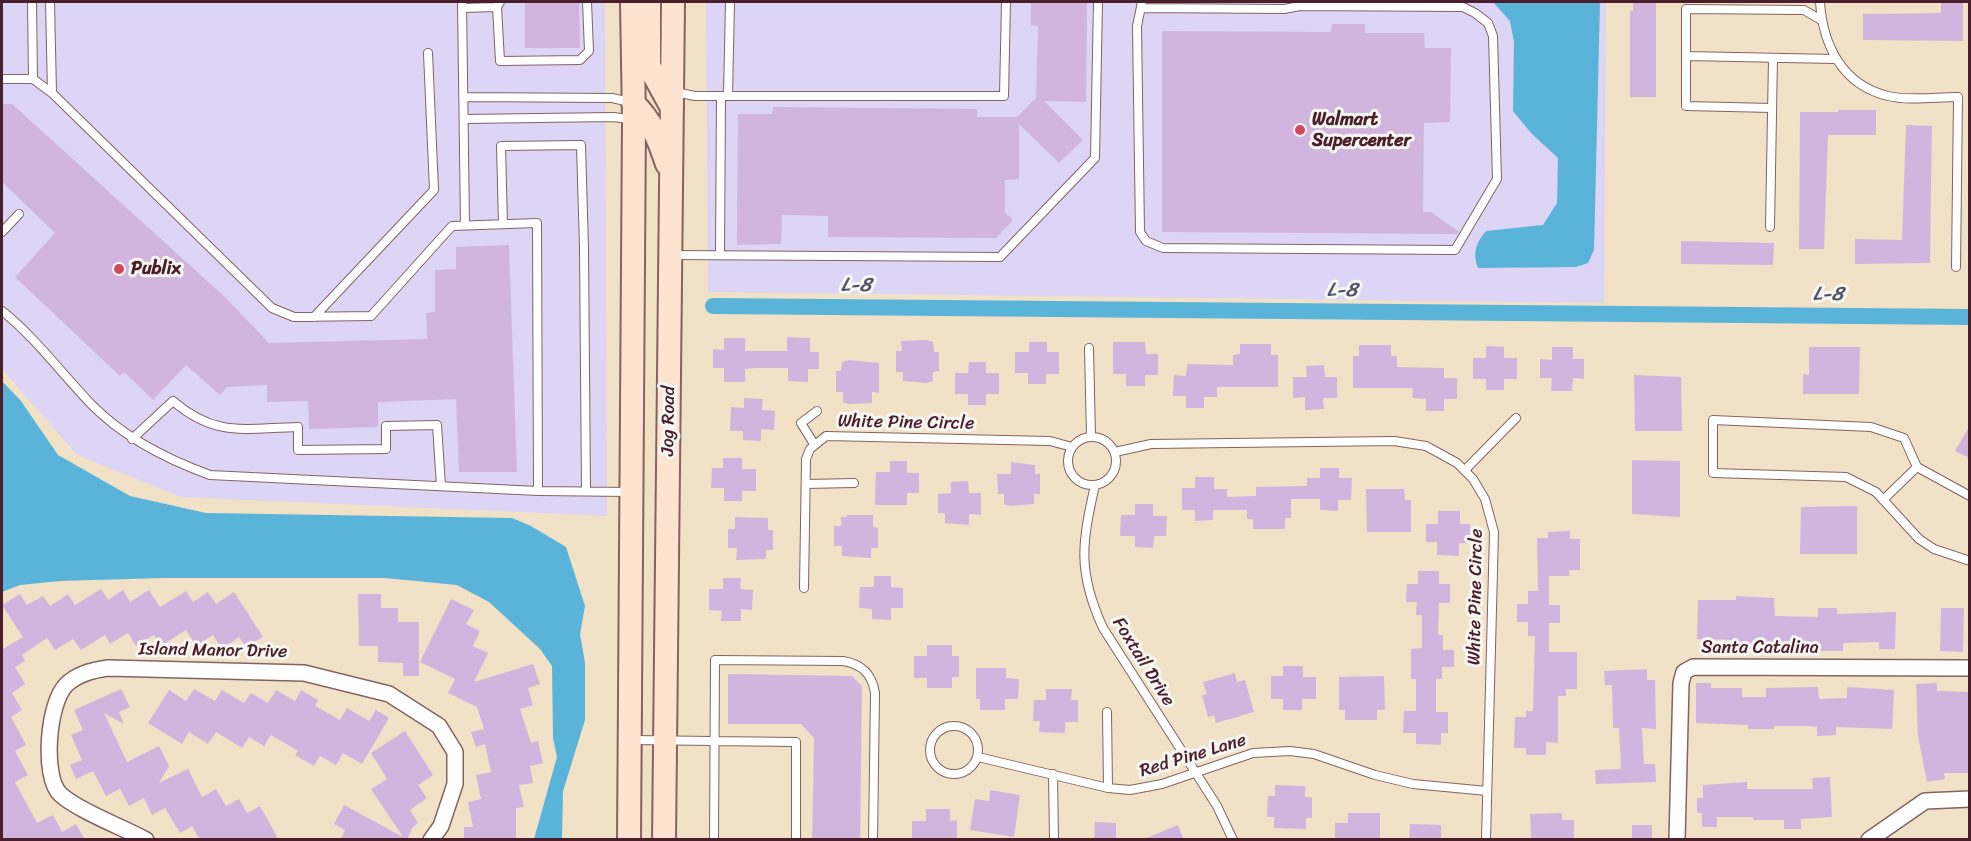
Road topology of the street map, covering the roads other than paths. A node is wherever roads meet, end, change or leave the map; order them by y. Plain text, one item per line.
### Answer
1 (32, 2) edge
2 (50, 2) edge
3 (587, 2) edge
4 (632, 2) edge
5 (649, 2) edge
6 (673, 2) edge
7 (729, 2) edge
8 (1006, 2) edge
9 (1098, 2) edge
10 (1820, 2) edge
11 (499, 4) edge
12 (1419, 4) edge
13 (1457, 4) edge
14 (462, 5) edge
15 (1142, 5) edge
16 (1190, 5) edge
17 (1238, 5) edge
18 (1821, 20) junction
19 (428, 53) dead end
20 (1686, 56) junction
21 (1773, 58) junction
22 (1834, 59) junction
23 (33, 79) junction
24 (2, 80) edge
25 (52, 93) junction
26 (725, 96) junction
27 (464, 97) junction
28 (673, 100) junction
29 (1772, 108) junction
30 (633, 111) junction
31 (464, 119) junction
32 (672, 177) junction
33 (19, 214) dead end
34 (503, 224) junction
35 (465, 225) junction
36 (1770, 227) dead end
37 (2, 231) edge
38 (671, 255) junction
39 (720, 255) junction
40 (1956, 267) dead end
41 (2, 311) edge
42 (314, 317) junction
43 (1089, 348) dead end
44 (817, 411) dead end
45 (1516, 418) dead end
46 (1091, 437) junction
47 (132, 439) junction
48 (814, 444) junction
49 (1072, 447) junction
50 (1115, 452) junction
51 (1917, 467) junction
52 (1465, 470) junction
53 (854, 483) dead end
54 (806, 484) junction
55 (1095, 484) junction
56 (441, 486) junction
57 (538, 490) junction
58 (586, 491) junction
59 (631, 492) junction
60 (1970, 496) edge
61 (1883, 500) junction
62 (1970, 561) edge
63 (804, 588) dead end
64 (1970, 668) edge
65 (1107, 712) dead end
66 (629, 740) junction
67 (665, 740) junction
68 (714, 740) junction
69 (978, 757) junction
70 (1195, 772) junction
71 (1053, 774) junction
72 (1108, 788) junction
73 (1487, 791) junction
74 (1970, 799) edge
75 (146, 840) edge
76 (431, 840) edge
77 (628, 840) edge
78 (664, 840) edge
79 (714, 840) edge
80 (796, 840) edge
81 (873, 840) edge
82 (1054, 840) edge
83 (1233, 840) edge
84 (1486, 840) edge
85 (1677, 840) edge
86 (1869, 840) edge

1 - 23 lane
2 - 25 lane
3 - 11 lane
4 - 30 main road, Jog Road
5 - 28 main road
6 - 28 main road, Jog Road
7 - 26 lane
8 - 26 lane
9 - 39 lane
10 - 18 lane
11 - 14 lane
12 - 13 lane
12 - 17 lane
13 - 15 lane
14 - 27 lane
15 - 16 lane
16 - 17 lane
18 - 20 lane
18 - 22 lane
19 - 42 lane
20 - 21 lane
20 - 29 lane
21 - 22 lane
21 - 29 lane
22 - 40 lane
23 - 24 lane
23 - 25 lane
25 - 42 lane
26 - 28 lane
26 - 39 lane
27 - 30 lane
27 - 31 lane
28 - 32 main road, Jog Road
29 - 36 lane
30 - 31 lane
30 - 32 main road
30 - 59 main road, Jog Road
31 - 35 lane
32 - 38 main road, Jog Road
33 - 37 lane
34 - 35 lane
34 - 57 lane
34 - 58 lane
35 - 42 lane
38 - 39 lane
38 - 67 main road, Jog Road
41 - 47 lane
43 - 46 lane
44 - 48 lane
45 - 52 lane
46 - 49 lane
46 - 50 lane
47 - 56 lane
47 - 56 lane
48 - 49 lane, White Pine Circle
48 - 54 lane, White Pine Circle
49 - 55 lane
50 - 52 lane, White Pine Circle
50 - 55 lane
51 - 60 lane
51 - 61 lane
51 - 61 lane
52 - 73 lane, White Pine Circle
53 - 54 lane
54 - 63 lane, White Pine Circle
55 - 70 lane, Foxtail Drive
56 - 57 lane
57 - 58 lane
58 - 59 lane
59 - 66 main road, Jog Road
61 - 62 lane
64 - 85 street, Santa Catalina
65 - 72 lane
66 - 67 lane
66 - 77 main road, Jog Road
67 - 68 lane
67 - 78 main road, Jog Road
68 - 79 lane
68 - 80 lane
68 - 81 lane
69 - 69 lane
69 - 71 lane, Red Pine Lane
70 - 72 lane, Red Pine Lane
70 - 73 lane, Red Pine Lane
70 - 83 lane, Foxtail Drive
71 - 72 lane, Red Pine Lane
71 - 82 lane
73 - 84 lane, White Pine Circle
74 - 86 street
75 - 76 street, Island Manor Drive

